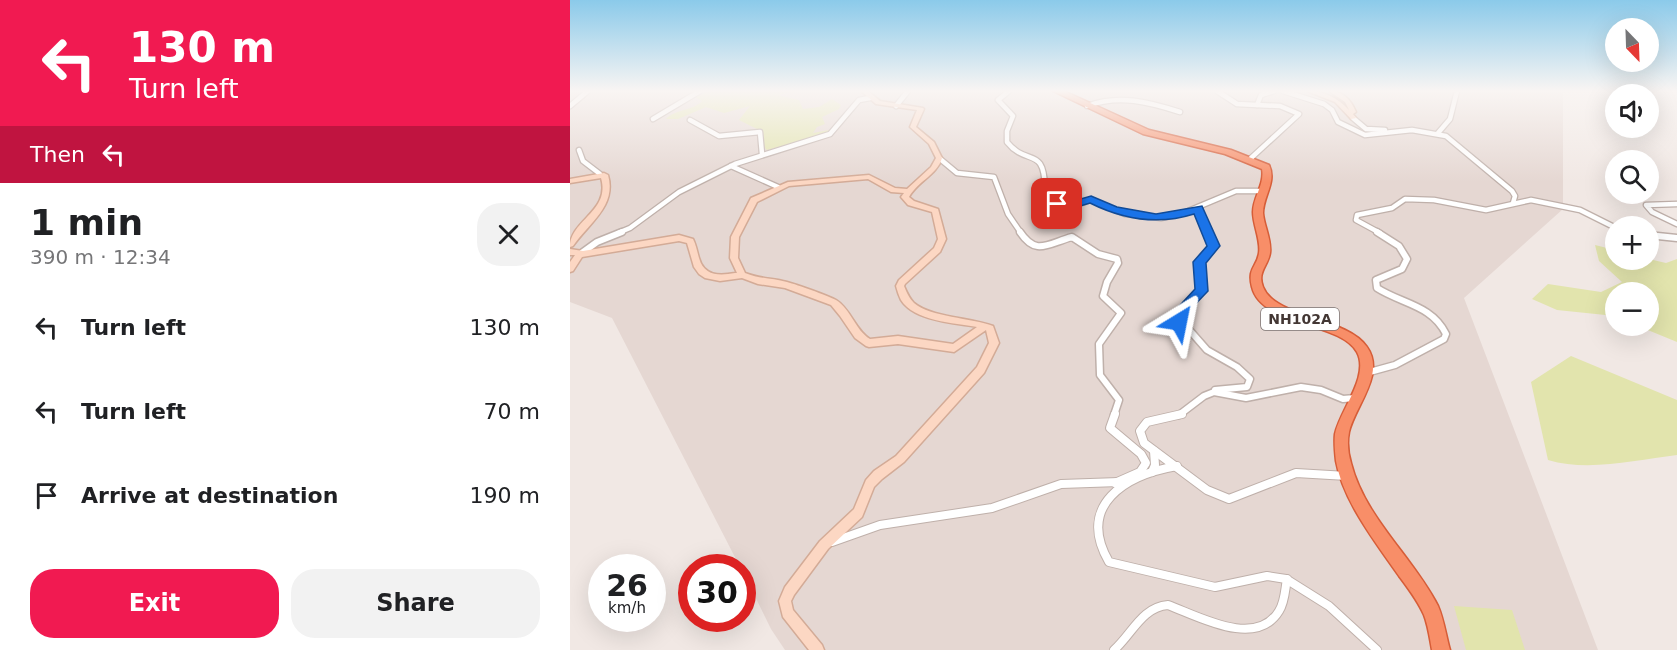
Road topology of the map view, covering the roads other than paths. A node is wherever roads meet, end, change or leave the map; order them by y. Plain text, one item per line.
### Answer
1 (693, 121) edge
2 (841, 121) edge
3 (916, 121) edge
4 (1011, 121) edge
5 (1123, 121) edge
6 (1294, 121) edge
7 (1338, 121) edge
8 (1358, 121) edge
9 (1449, 121) edge
10 (1412, 130) junction
11 (1438, 133) junction
12 (579, 150) dead end
13 (762, 154) junction
14 (939, 158) junction
15 (1250, 159) junction
16 (731, 166) junction
17 (600, 174) junction
18 (570, 181) edge
19 (778, 187) junction
20 (908, 191) junction
21 (1264, 191) junction
22 (1513, 203) junction
23 (1677, 204) edge
24 (1198, 208) junction
25 (1605, 223) edge
26 (1677, 224) edge
27 (1659, 237) edge
28 (1677, 238) edge
29 (570, 243) edge
30 (570, 252) edge
31 (579, 255) junction
32 (570, 269) edge
33 (742, 275) junction
34 (985, 326) junction
35 (1366, 373) junction
36 (1209, 393) junction
37 (1356, 398) junction
38 (1154, 451) junction
39 (1177, 465) junction
40 (1152, 473) junction
41 (1347, 476) junction
42 (1138, 480) junction
43 (1115, 483) junction
44 (824, 545) junction
45 (1287, 579) junction
46 (817, 650) edge
47 (1114, 650) edge
48 (1377, 650) edge
49 (1441, 650) edge

1 - 13 street
2 - 13 street
3 - 14 main road
4 - 24 street
5 - 15 highway
6 - 15 street
7 - 10 street
8 - 10 street
9 - 11 street
10 - 11 street
11 - 22 street
12 - 17 street
13 - 16 street
14 - 20 main road
14 - 43 street
15 - 21 highway, NH102A
16 - 19 street
16 - 31 street
17 - 18 main road
17 - 29 main road
19 - 20 main road
19 - 33 main road
20 - 34 main road
21 - 24 street
21 - 35 highway, NH102A
22 - 25 street
22 - 35 street
23 - 26 street
24 - 36 street
27 - 28 street
30 - 31 main road
31 - 32 main road
31 - 33 main road
33 - 34 main road
34 - 44 main road
35 - 37 highway
36 - 37 street
36 - 38 street
37 - 41 highway
38 - 39 street
38 - 40 street
39 - 40 street
39 - 41 street
40 - 42 street
41 - 49 highway
42 - 43 street
42 - 45 street
43 - 44 street
44 - 46 main road
45 - 47 street
45 - 48 street

